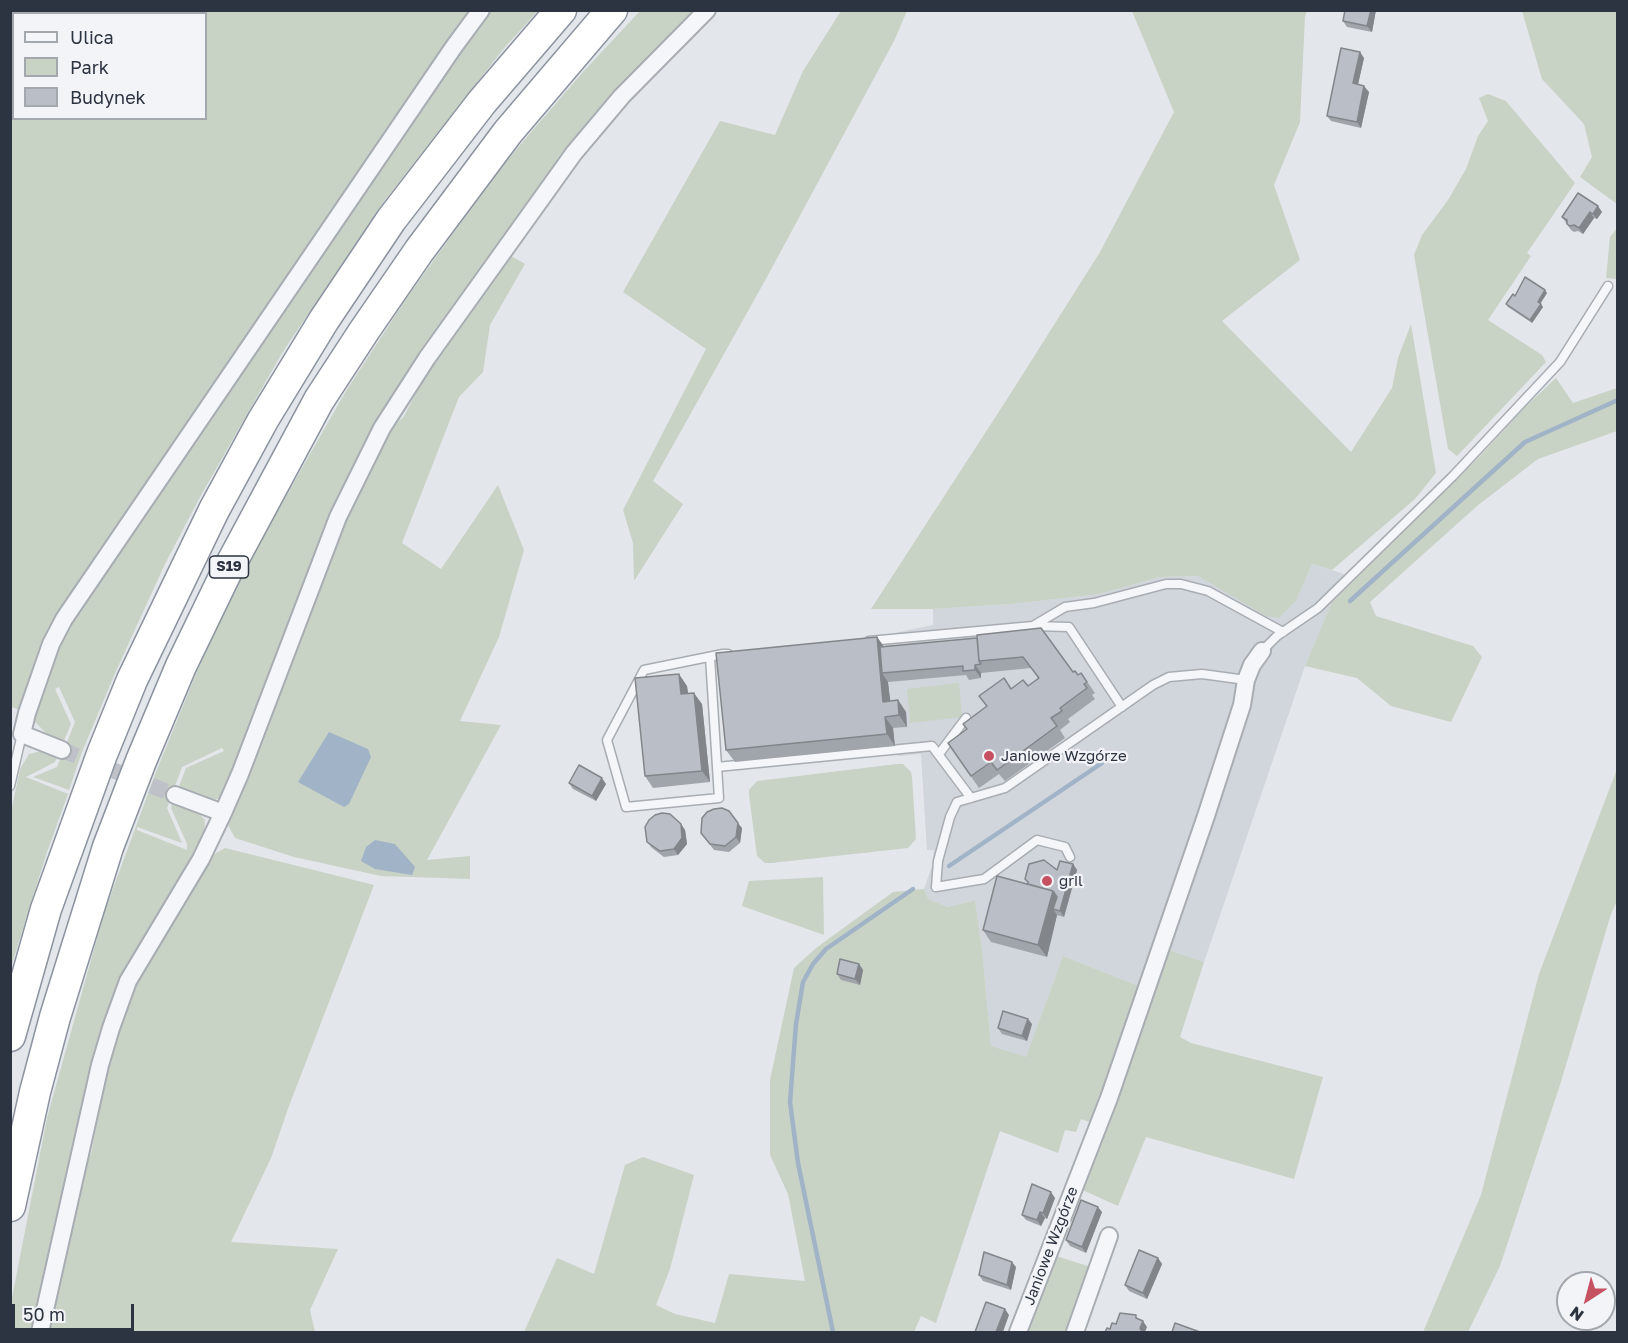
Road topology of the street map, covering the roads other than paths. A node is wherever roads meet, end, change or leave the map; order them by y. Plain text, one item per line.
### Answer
1 (481, 10) edge
2 (561, 10) edge
3 (612, 10) edge
4 (707, 10) edge
5 (1608, 286) dead end
6 (1033, 626) junction
7 (1283, 632) junction
8 (854, 642) edge
9 (1262, 651) joint
10 (735, 653) edge
11 (710, 657) junction
12 (1246, 680) junction
13 (1122, 707) junction
14 (966, 718) dead end
15 (22, 734) junction
16 (62, 750) tunnel mouth
17 (939, 754) junction
18 (717, 767) junction
19 (10, 786) edge
20 (175, 795) tunnel mouth
21 (971, 798) junction
22 (223, 813) junction
23 (1070, 857) dead end
24 (10, 1036) edge
25 (10, 1206) edge
26 (1109, 1236) dead end
27 (40, 1332) edge
28 (1018, 1332) edge
29 (1075, 1332) edge

1 - 15 street
2 - 24 highway, S19
3 - 25 highway, S19
4 - 22 street
5 - 7 lane
6 - 7 lane
6 - 8 lane
6 - 13 lane
7 - 9 lane
9 - 12 street, Janiowe Wzgórze
10 - 11 lane
11 - 18 lane
11 - 18 lane
12 - 13 lane
12 - 28 street, Janiowe Wzgórze
13 - 21 lane
14 - 17 lane
15 - 16 street
15 - 19 lane
17 - 18 lane
17 - 21 lane
20 - 22 street
21 - 23 lane
22 - 27 street
26 - 29 street

